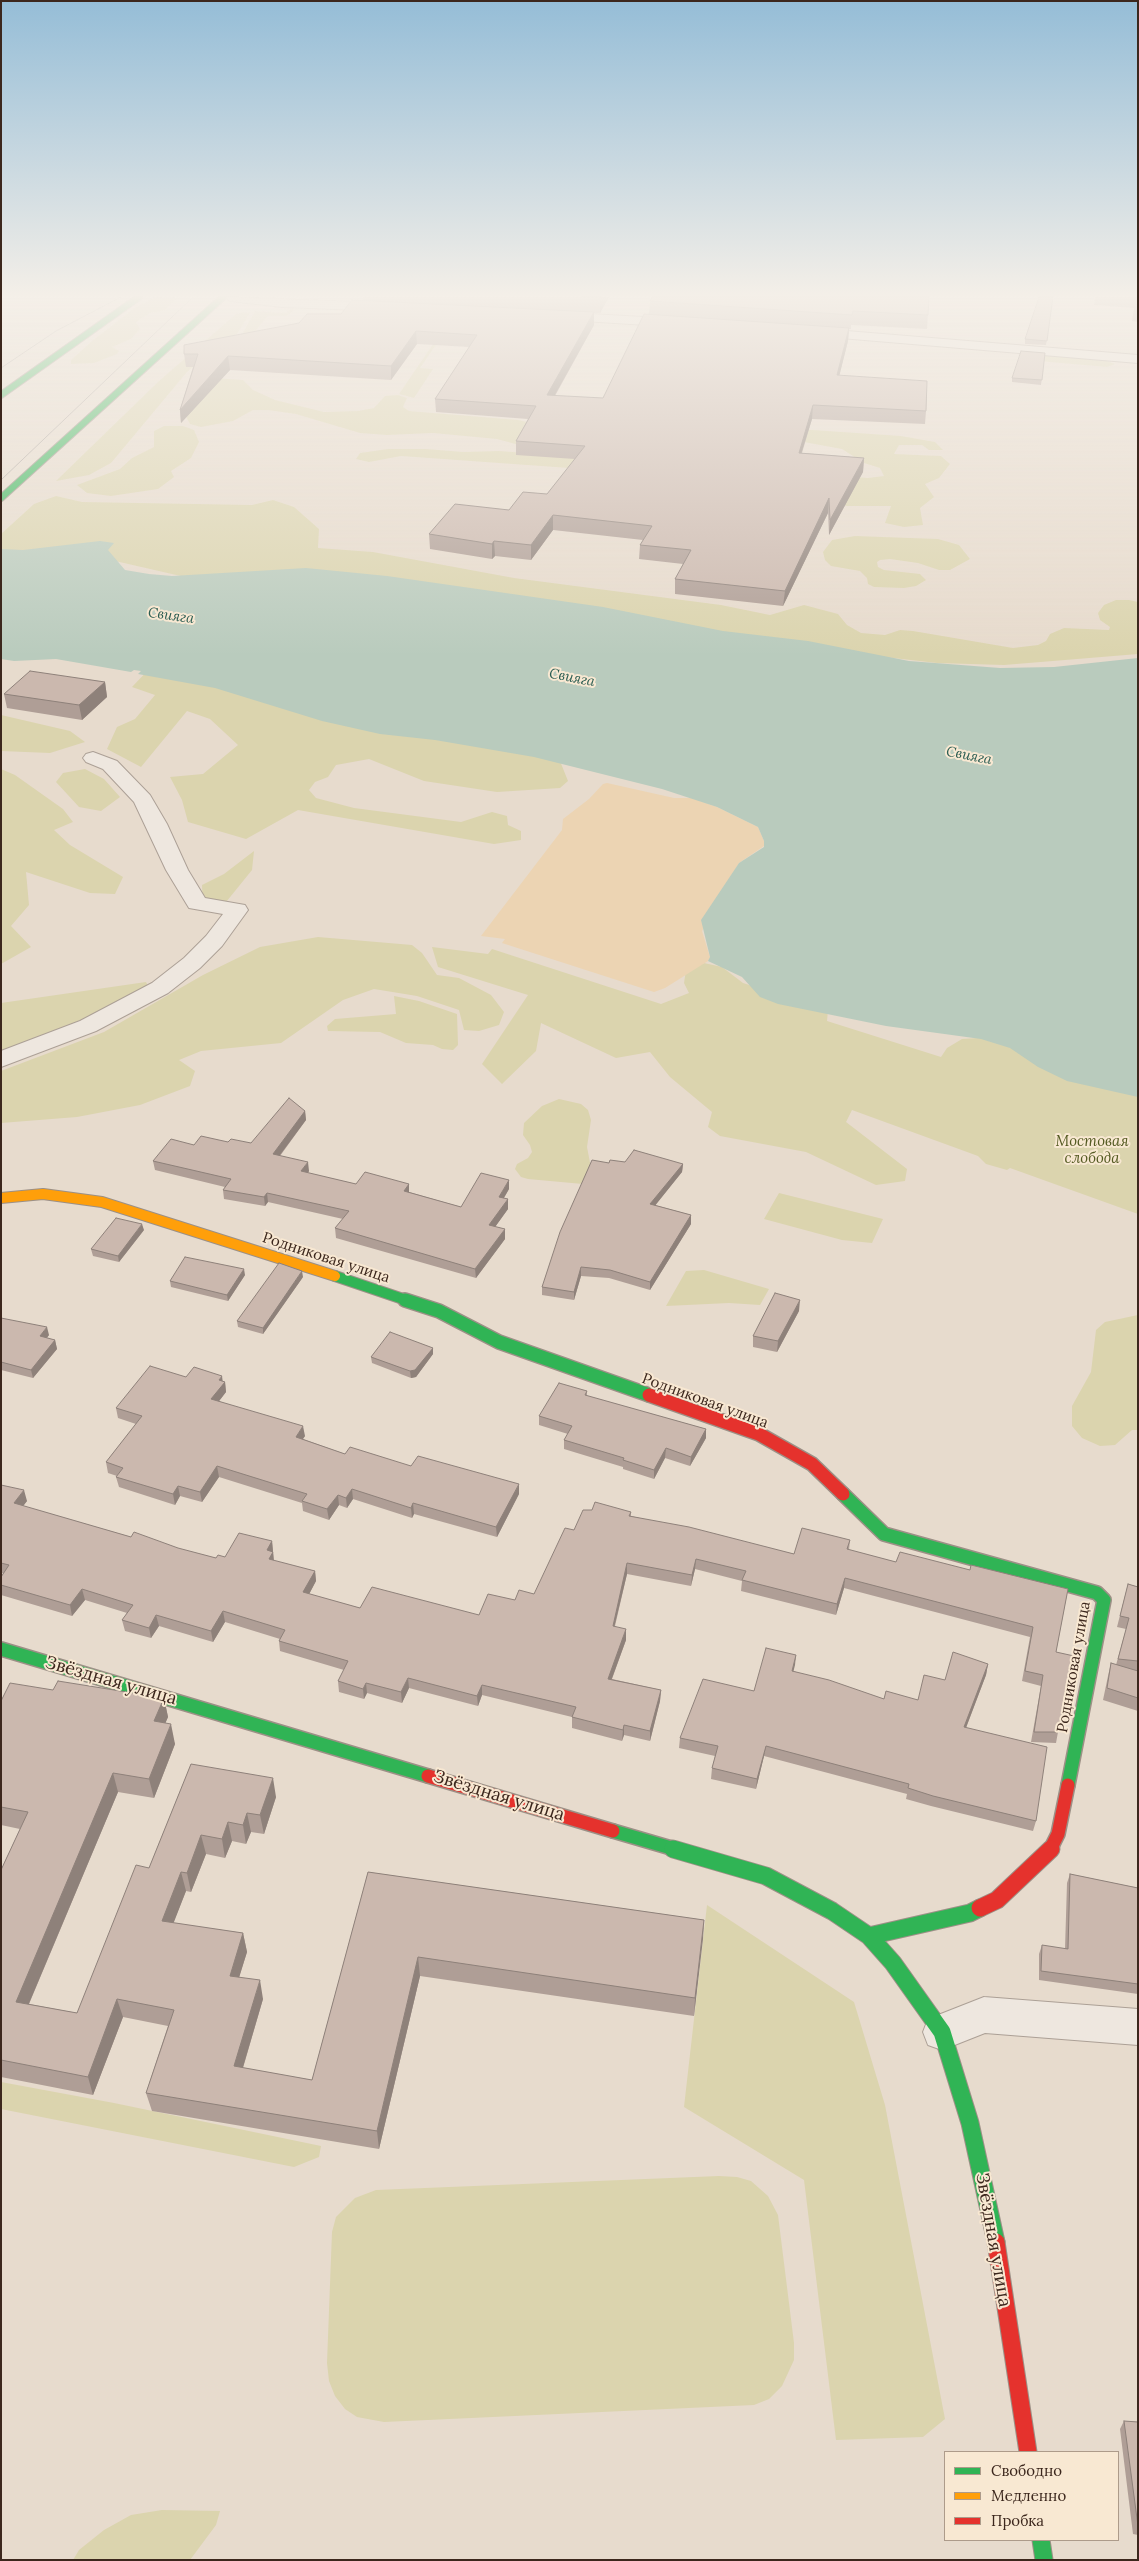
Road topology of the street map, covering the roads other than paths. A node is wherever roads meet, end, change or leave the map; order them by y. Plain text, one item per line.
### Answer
1 (90, 417) edge
2 (1, 498) edge
3 (93, 758) dead end
4 (1, 1060) edge
5 (1, 1198) edge
6 (1, 1648) edge
7 (869, 1936) junction
8 (1138, 2027) edge
9 (942, 2032) junction
10 (1028, 2451) edge
11 (1041, 2541) edge
12 (1044, 2560) edge

1 - 2 street
3 - 4 street
5 - 7 street, Родниковая улица
6 - 7 street, Звёздная улица
7 - 9 street, Звёздная улица
8 - 9 street
9 - 10 street, Звёздная улица
11 - 12 street

